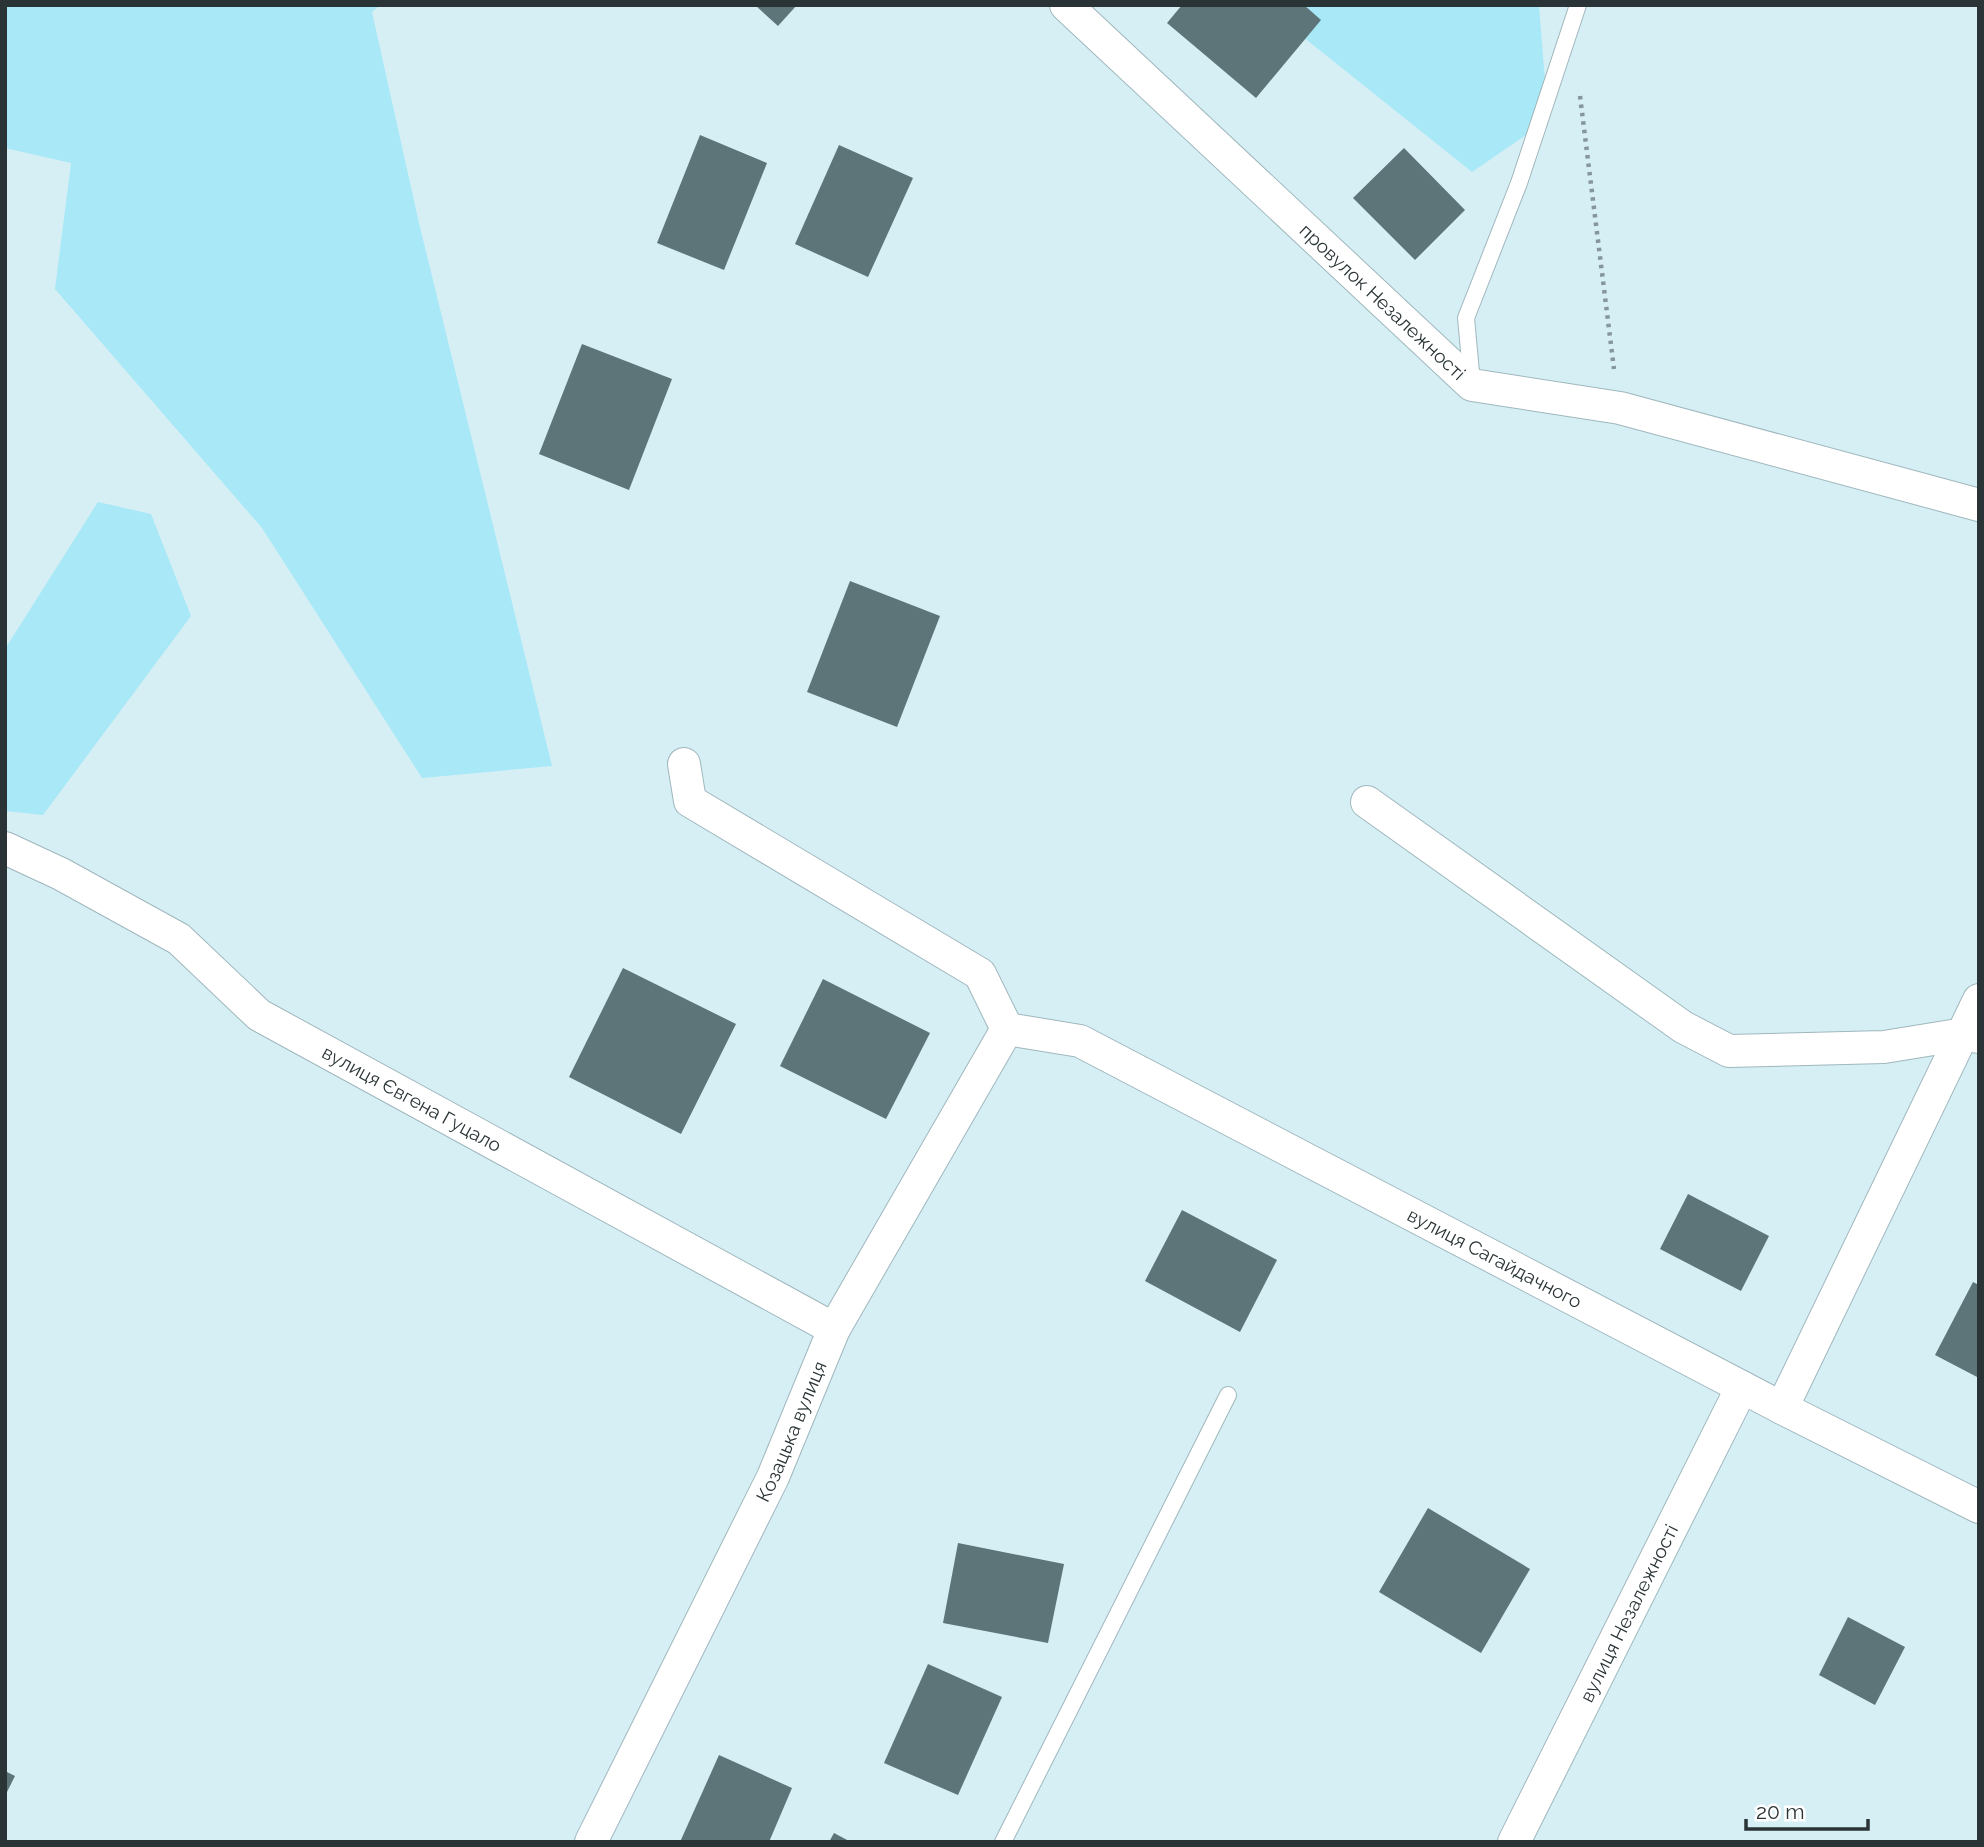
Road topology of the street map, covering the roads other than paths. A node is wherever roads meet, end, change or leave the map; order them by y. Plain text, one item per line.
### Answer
1 (1066, 5) edge
2 (1578, 5) edge
3 (1472, 385) junction
4 (1979, 505) edge
5 (684, 764) dead end
6 (1367, 802) dead end
7 (5, 848) edge
8 (1979, 1000) edge
9 (1007, 1029) junction
10 (1971, 1036) edge
11 (834, 1329) junction
12 (1742, 1387) junction
13 (1228, 1395) dead end
14 (1782, 1408) junction
15 (1979, 1507) edge
16 (591, 1842) edge
17 (1003, 1842) edge
18 (1514, 1842) edge

1 - 3 street, провулок Незалежності
2 - 3 lane
3 - 4 street, провулок Незалежності
5 - 9 street
6 - 10 street
7 - 11 street, вулиця Євгена Гуцало
8 - 10 street
9 - 11 street, Козацька вулиця
9 - 12 street, вулиця Сагайдачного
10 - 14 street
11 - 16 street, Козацька вулиця
12 - 14 street, вулиця Сагайдачного
12 - 18 street, вулиця Незалежності
13 - 17 lane
14 - 15 street, вулиця Сагайдачного

